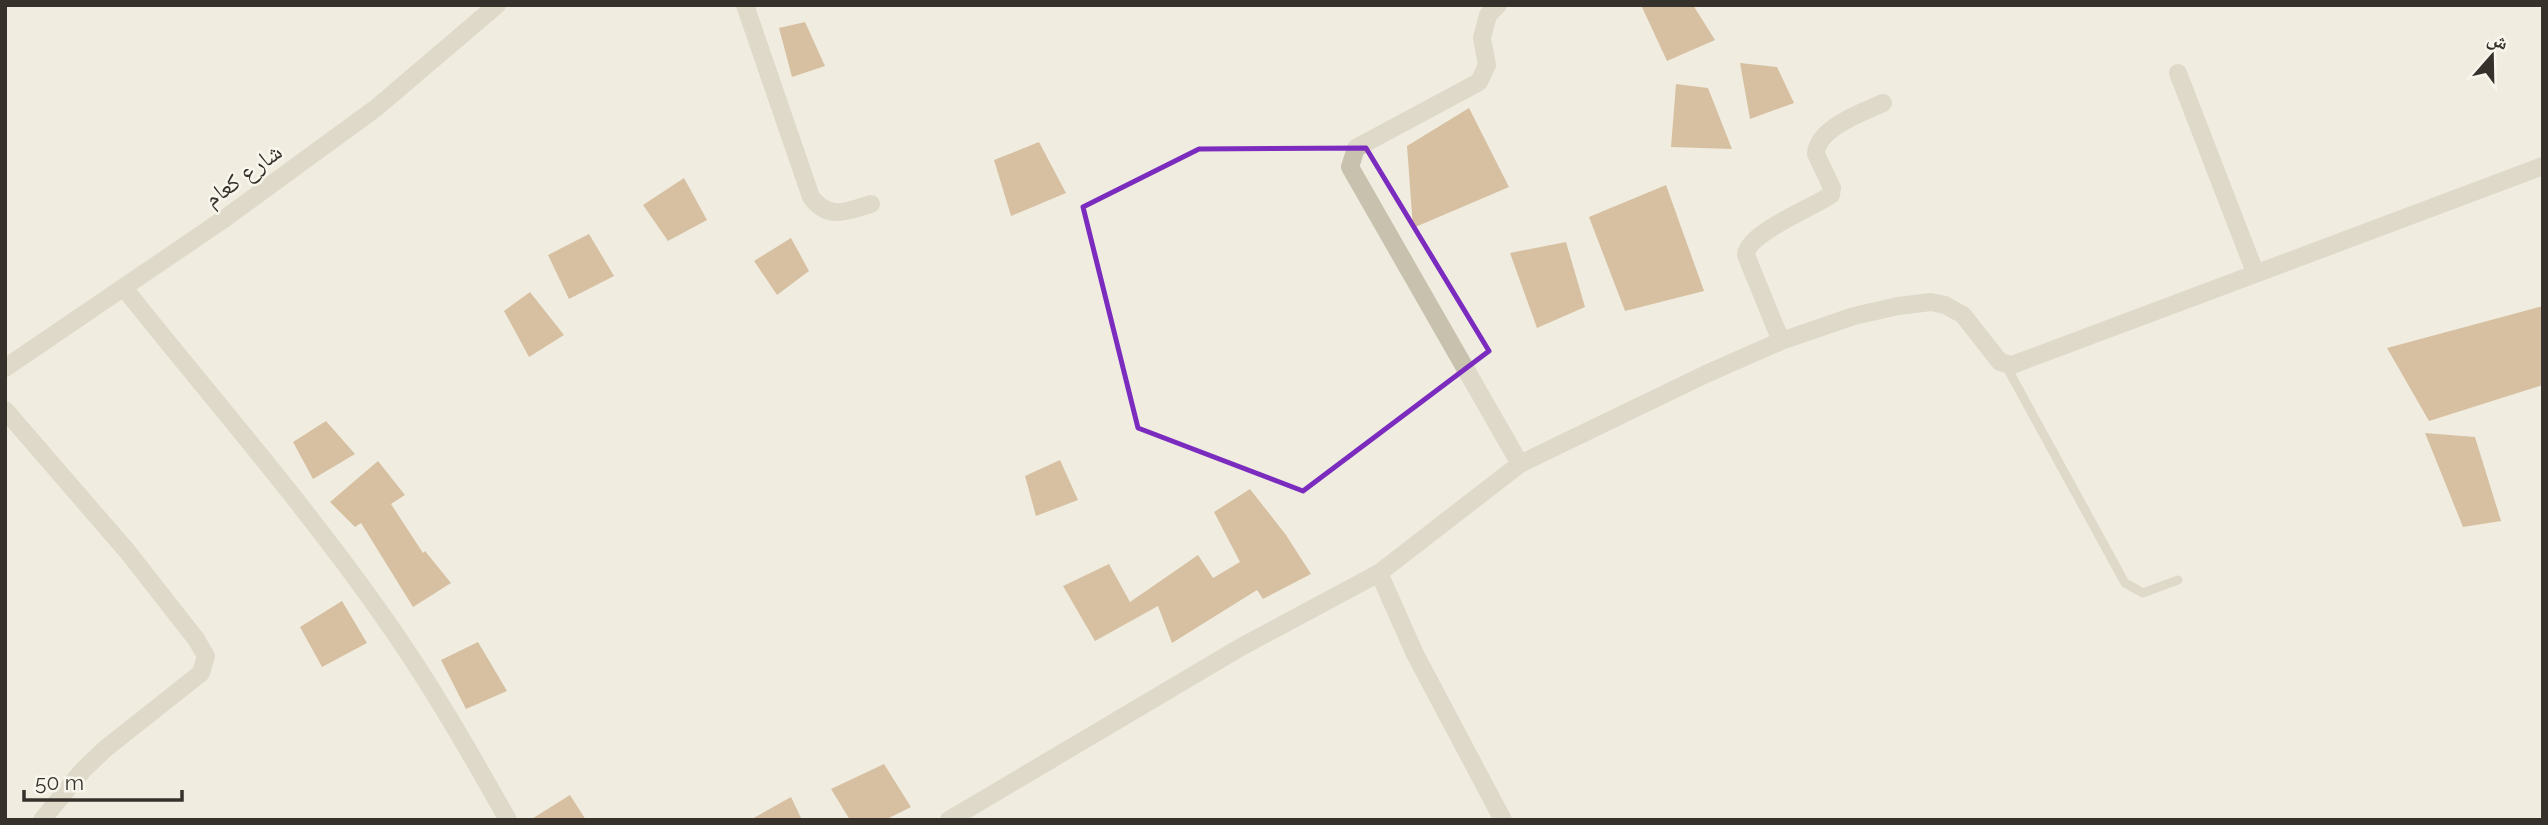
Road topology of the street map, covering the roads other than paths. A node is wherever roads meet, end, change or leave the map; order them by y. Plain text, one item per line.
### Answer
1 (744, 5) edge
2 (1498, 5) edge
3 (491, 7) edge
4 (2178, 73) dead end
5 (1883, 103) dead end
6 (2543, 166) edge
7 (871, 204) dead end
8 (2255, 272) junction
9 (124, 288) junction
10 (1782, 341) junction
11 (2005, 364) junction
12 (5, 368) edge
13 (5, 410) edge
14 (1520, 464) junction
15 (1379, 573) junction
16 (2178, 580) dead end
17 (42, 820) edge
18 (508, 820) edge
19 (949, 820) edge
20 (1503, 820) edge

1 - 7 street
2 - 14 street
3 - 9 street, شارع كعام
4 - 8 street
5 - 10 street
6 - 8 street
8 - 11 street
9 - 12 street, شارع كعام
9 - 18 street
10 - 11 street
10 - 14 street
11 - 16 lane
13 - 17 street
14 - 15 street
15 - 19 street
15 - 20 street

